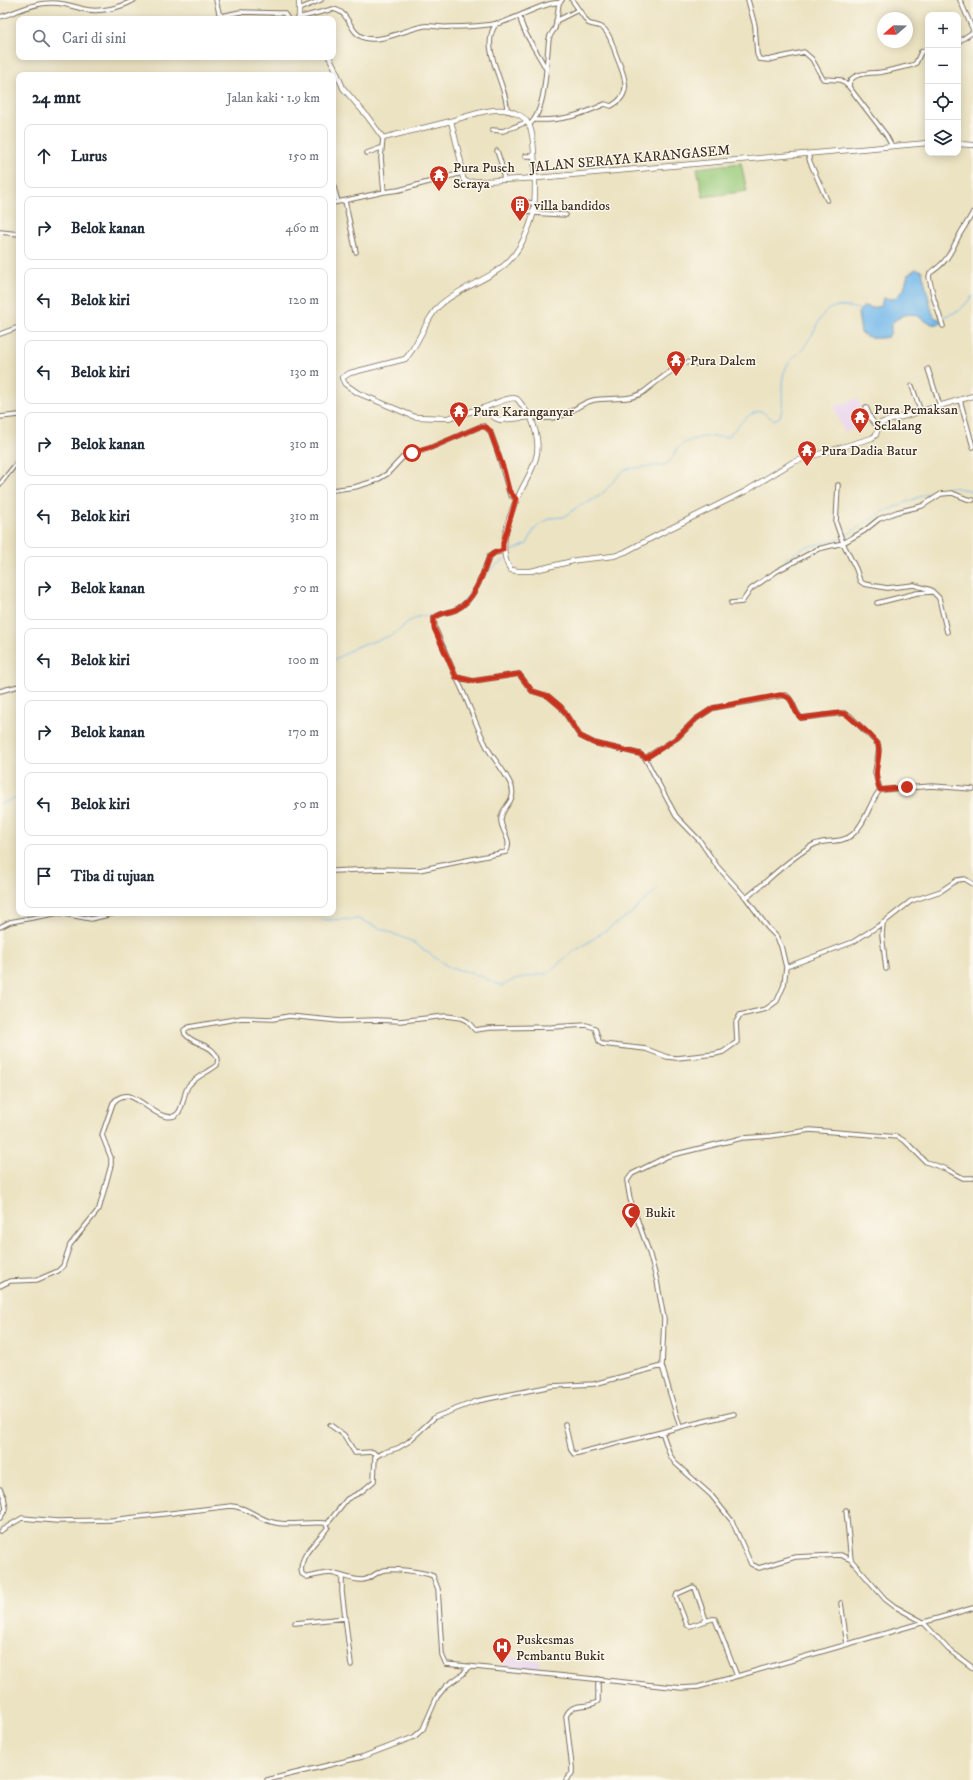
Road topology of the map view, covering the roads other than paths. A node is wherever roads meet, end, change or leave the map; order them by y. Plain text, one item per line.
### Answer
1 (134, 0) edge
2 (216, 0) edge
3 (299, 0) edge
4 (321, 0) edge
5 (572, 0) edge
6 (748, 0) edge
7 (960, 0) edge
8 (560, 2) edge
9 (299, 9) junction
10 (578, 10) junction
11 (222, 16) edge
12 (222, 16) edge
13 (286, 16) edge
14 (298, 16) edge
15 (306, 16) edge
16 (520, 16) junction
17 (0, 18) edge
18 (556, 22) junction
19 (497, 23) junction
20 (973, 31) edge
21 (961, 40) edge
22 (925, 51) edge
23 (331, 60) edge
24 (547, 70) junction
25 (849, 87) junction
26 (507, 111) junction
27 (536, 120) junction
28 (450, 121) junction
29 (528, 124) junction
30 (492, 130) dead end
31 (383, 138) junction
32 (925, 143) edge
33 (961, 144) edge
34 (973, 145) edge
35 (892, 146) junction
36 (381, 148) junction
37 (497, 151) dead end
38 (367, 153) dead end
39 (808, 154) junction
40 (525, 156) dead end
41 (533, 156) junction
42 (462, 173) junction
43 (534, 178) junction
44 (504, 180) junction
45 (384, 192) junction
46 (336, 195) edge
47 (827, 200) dead end
48 (345, 201) junction
49 (338, 202) joint
50 (534, 203) junction
51 (521, 206) dead end
52 (527, 211) dead end
53 (533, 212) junction
54 (973, 212) edge
55 (566, 215) dead end
56 (0, 232) edge
57 (16, 234) edge
58 (356, 252) dead end
59 (943, 326) dead end
60 (16, 328) edge
61 (0, 334) edge
62 (696, 364) dead end
63 (928, 369) dead end
64 (912, 386) dead end
65 (973, 396) edge
66 (960, 400) junction
67 (940, 406) junction
68 (866, 407) dead end
69 (483, 408) junction
70 (921, 412) junction
71 (0, 416) edge
72 (16, 416) edge
73 (531, 417) junction
74 (878, 427) junction
75 (973, 447) edge
76 (16, 464) edge
77 (0, 484) edge
78 (838, 485) dead end
79 (336, 490) edge
80 (516, 499) junction
81 (973, 500) edge
82 (843, 543) junction
83 (503, 550) junction
84 (935, 592) junction
85 (731, 603) dead end
86 (877, 603) dead end
87 (947, 632) dead end
88 (456, 677) junction
89 (16, 687) edge
90 (0, 691) edge
91 (646, 758) junction
92 (973, 789) edge
93 (880, 790) junction
94 (336, 871) edge
95 (973, 884) edge
96 (746, 898) junction
97 (42, 916) edge
98 (78, 916) edge
99 (101, 916) edge
100 (883, 923) junction
101 (0, 927) edge
102 (786, 967) junction
103 (886, 969) dead end
104 (973, 1178) edge
105 (0, 1286) edge
106 (662, 1366) junction
107 (734, 1414) dead end
108 (565, 1424) dead end
109 (330, 1425) dead end
110 (680, 1428) junction
111 (662, 1432) junction
112 (377, 1456) junction
113 (0, 1489) edge
114 (846, 1510) dead end
115 (2, 1512) edge
116 (0, 1518) edge
117 (328, 1524) junction
118 (0, 1531) edge
119 (851, 1560) junction
120 (342, 1576) junction
121 (841, 1603) dead end
122 (973, 1608) edge
123 (346, 1618) junction
124 (706, 1620) junction
125 (923, 1622) junction
126 (295, 1623) dead end
127 (847, 1644) junction
128 (351, 1664) dead end
129 (469, 1666) junction
130 (973, 1668) edge
131 (737, 1676) junction
132 (598, 1679) junction
133 (283, 1775) junction
134 (267, 1780) edge
135 (284, 1780) edge
136 (566, 1780) edge

1 - 17 street
2 - 11 street
3 - 9 street
4 - 9 street
5 - 10 street
6 - 25 street
7 - 20 street
8 - 16 street
8 - 18 street
9 - 14 street
10 - 18 street
10 - 27 street
12 - 13 street
15 - 19 street
16 - 19 street
16 - 24 street
18 - 24 street
19 - 26 street
20 - 21 street
22 - 25 street
23 - 31 street
24 - 27 street
25 - 35 street
26 - 28 street
26 - 29 street
27 - 29 street
28 - 31 street
28 - 42 street
29 - 30 street
29 - 41 street
31 - 36 street
32 - 35 street, JALAN SERAYA KARANGASEM
33 - 34 street
35 - 39 street, JALAN SERAYA KARANGASEM
36 - 38 street
36 - 45 street
37 - 44 street
39 - 43 street, JALAN SERAYA KARANGASEM
39 - 47 street
40 - 41 street
41 - 43 street
42 - 44 street, JALAN SERAYA KARANGASEM
42 - 45 street
43 - 44 street, JALAN SERAYA KARANGASEM
43 - 50 street
45 - 48 street
46 - 49 street
48 - 49 street
48 - 58 street
50 - 51 street
50 - 53 street
52 - 53 street
53 - 55 street
53 - 69 street
54 - 59 street
56 - 57 street
60 - 61 street
62 - 73 street
63 - 67 street
64 - 70 street
65 - 66 street
66 - 67 street
66 - 75 street
67 - 70 street
68 - 74 street
69 - 73 street
69 - 73 street
70 - 74 street
71 - 72 street
73 - 80 street
74 - 83 street
76 - 77 street
78 - 82 street
79 - 80 street
80 - 83 street
81 - 82 street
82 - 84 street
82 - 85 street
83 - 88 street
84 - 86 street
84 - 87 street
88 - 91 street
88 - 94 street
89 - 90 street
91 - 93 street
91 - 96 street
92 - 93 street
93 - 96 street
95 - 100 street
96 - 102 street
97 - 101 street
98 - 99 street
100 - 102 street
100 - 103 street
102 - 105 street
104 - 106 street
106 - 110 street
106 - 112 street
107 - 110 street
108 - 111 street
109 - 112 street
110 - 111 street
111 - 119 street
112 - 117 street
113 - 115 street
114 - 119 street
115 - 116 street
117 - 118 street
117 - 120 street
119 - 125 street
120 - 123 street
120 - 129 street
121 - 127 street
122 - 125 street
123 - 126 street
123 - 128 street
124 - 124 street
124 - 131 street
125 - 127 street
125 - 130 street
127 - 131 street
129 - 132 street
129 - 133 street
131 - 132 street
132 - 136 street
133 - 134 street
133 - 135 street

